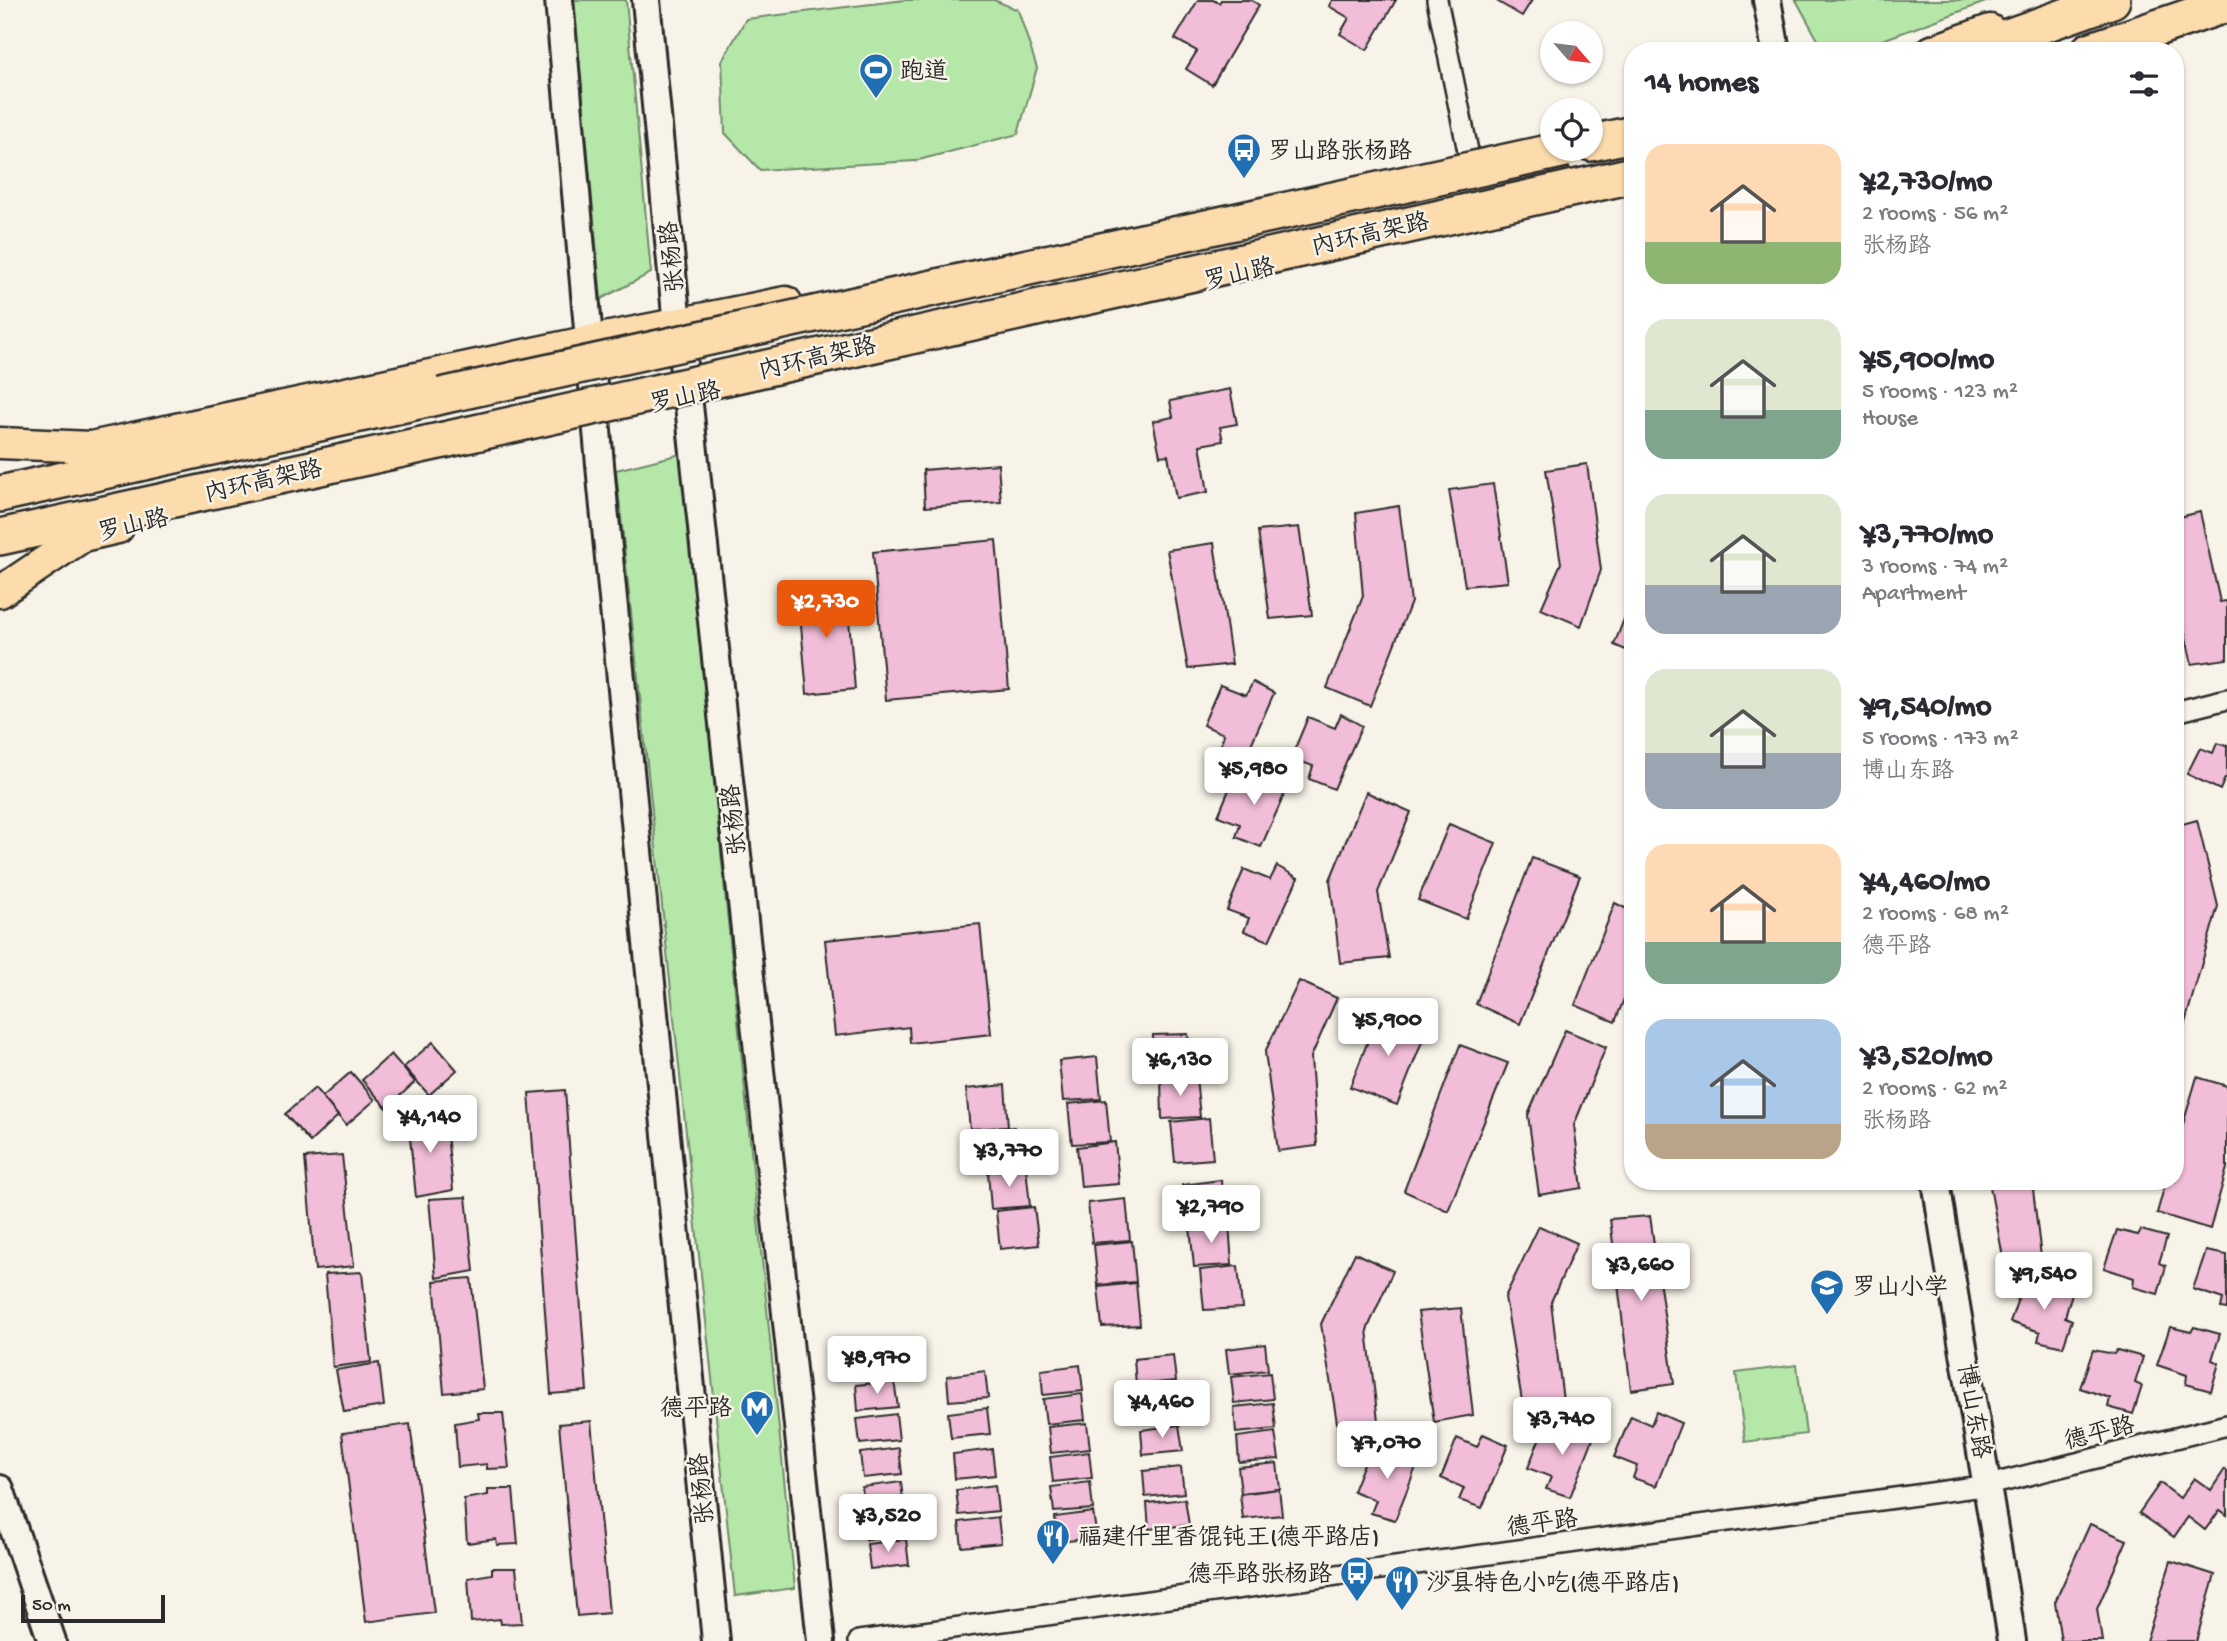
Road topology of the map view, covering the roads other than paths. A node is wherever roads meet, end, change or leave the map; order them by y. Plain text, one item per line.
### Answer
1 (559, 0) edge
2 (646, 0) edge
3 (1437, 0) edge
4 (1767, 0) edge
5 (2073, 0) edge
6 (2112, 0) edge
7 (2227, 4) edge
8 (2227, 15) edge
9 (1774, 42) edge
10 (1957, 42) edge
11 (1993, 42) edge
12 (2115, 42) edge
13 (2148, 42) edge
14 (1624, 123) edge
15 (1603, 127) edge
16 (1624, 136) edge
17 (1603, 140) edge
18 (1540, 141) edge
19 (1540, 155) edge
20 (1469, 156) junction
21 (1624, 177) edge
22 (1624, 187) edge
23 (677, 325) junction
24 (590, 341) junction
25 (688, 396) junction
26 (596, 415) junction
27 (0, 443) edge
28 (0, 494) edge
29 (0, 537) edge
30 (0, 592) edge
31 (2227, 699) edge
32 (2184, 710) edge
33 (1937, 1190) edge
34 (2227, 1425) edge
35 (1989, 1485) junction
36 (0, 1489) edge
37 (52, 1641) edge
38 (716, 1641) edge
39 (821, 1641) edge
40 (859, 1641) edge
41 (2012, 1641) edge

1 - 24 main road, 张杨路
2 - 23 main road, 张杨路
3 - 20 street
4 - 9 main road
5 - 10 main road
6 - 11 highway
7 - 12 highway
8 - 13 main road
14 - 15 main road
16 - 17 highway
18 - 20 main road
19 - 28 highway, 内环高架路, bridge
20 - 23 main road
21 - 29 highway, 内环高架路, bridge
22 - 25 main road, 罗山路
23 - 24 main road
23 - 25 main road, 张杨路
24 - 26 main road, 张杨路
24 - 27 main road
25 - 26 main road, 罗山路
25 - 39 main road, 张杨路
26 - 30 main road, 罗山路
26 - 38 main road, 张杨路
31 - 32 street
33 - 35 main road, 博山东路
34 - 35 street, 德平路
35 - 40 street, 德平路
35 - 41 main road, 博山东路
36 - 37 main road

